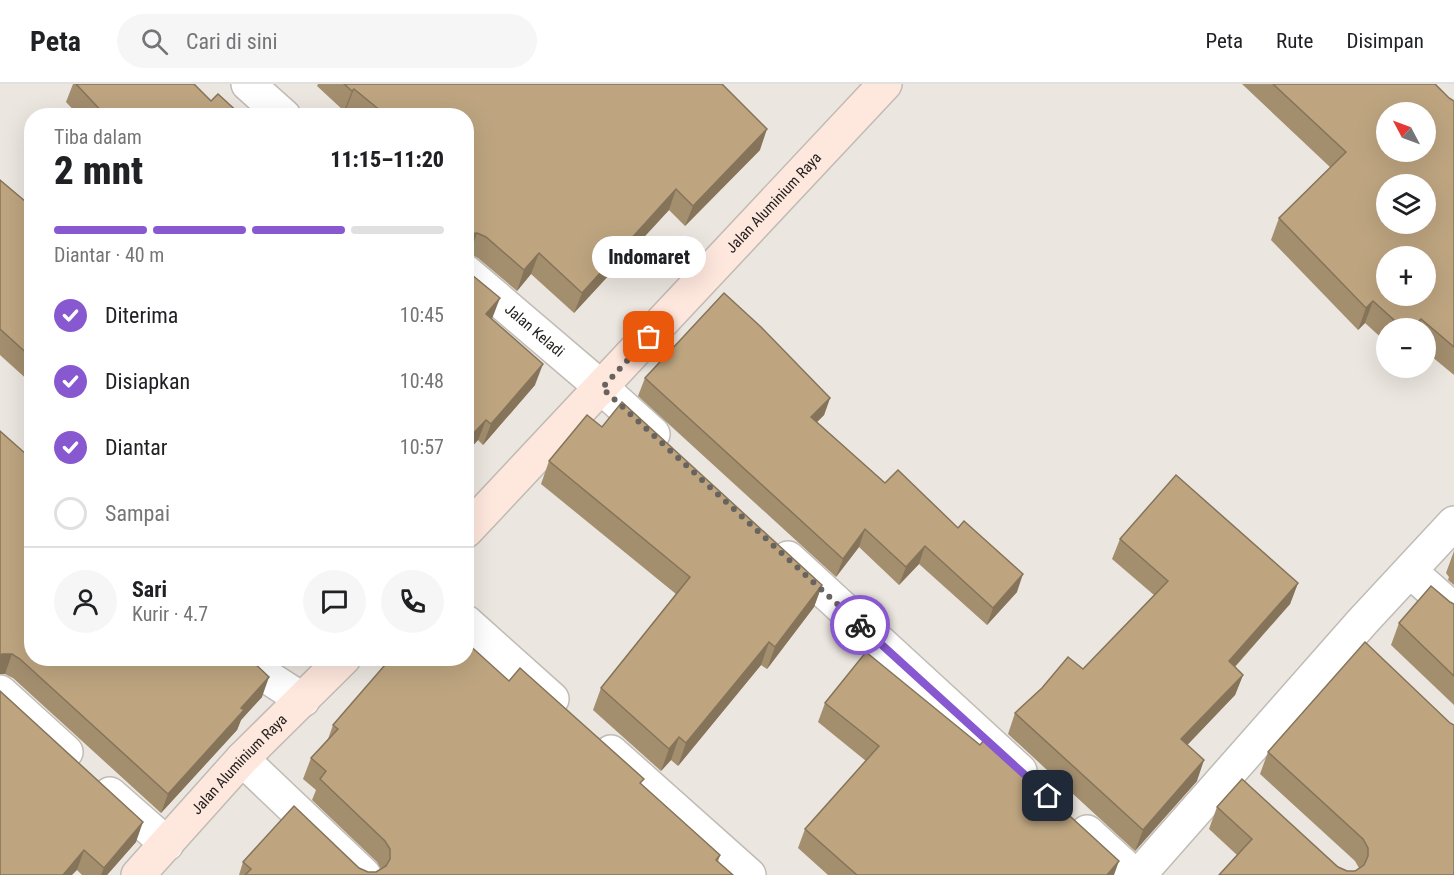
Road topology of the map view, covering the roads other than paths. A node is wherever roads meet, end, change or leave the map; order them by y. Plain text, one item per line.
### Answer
1 (248, 84) edge
2 (885, 84) edge
3 (275, 108) edge
4 (474, 279) edge
5 (602, 388) junction
6 (672, 452) edge
7 (474, 523) edge
8 (1454, 523) edge
9 (768, 540) edge
10 (1410, 571) junction
11 (1454, 610) edge
12 (474, 629) edge
13 (255, 666) edge
14 (336, 666) edge
15 (0, 692) edge
16 (303, 700) junction
17 (242, 759) junction
18 (1230, 772) junction
19 (1038, 787) edge
20 (1256, 796) edge
21 (1064, 811) edge
22 (167, 844) junction
23 (138, 875) edge
24 (364, 875) edge
25 (749, 875) edge
26 (1134, 875) edge
27 (1139, 875) edge

1 - 3 street
2 - 5 main road, Jalan Aluminium Raya
4 - 5 street, Jalan Keladi
5 - 6 street, Jalan Keladi
5 - 7 main road, Jalan Aluminium Raya
8 - 10 street
9 - 19 street
10 - 11 street
10 - 18 street
12 - 25 street
13 - 16 street
14 - 16 main road, Jalan Aluminium Raya
15 - 22 street
16 - 17 main road, Jalan Aluminium Raya
17 - 22 main road, Jalan Aluminium Raya
17 - 24 street
18 - 20 street
18 - 27 street
21 - 26 street
22 - 23 main road, Jalan Aluminium Raya

